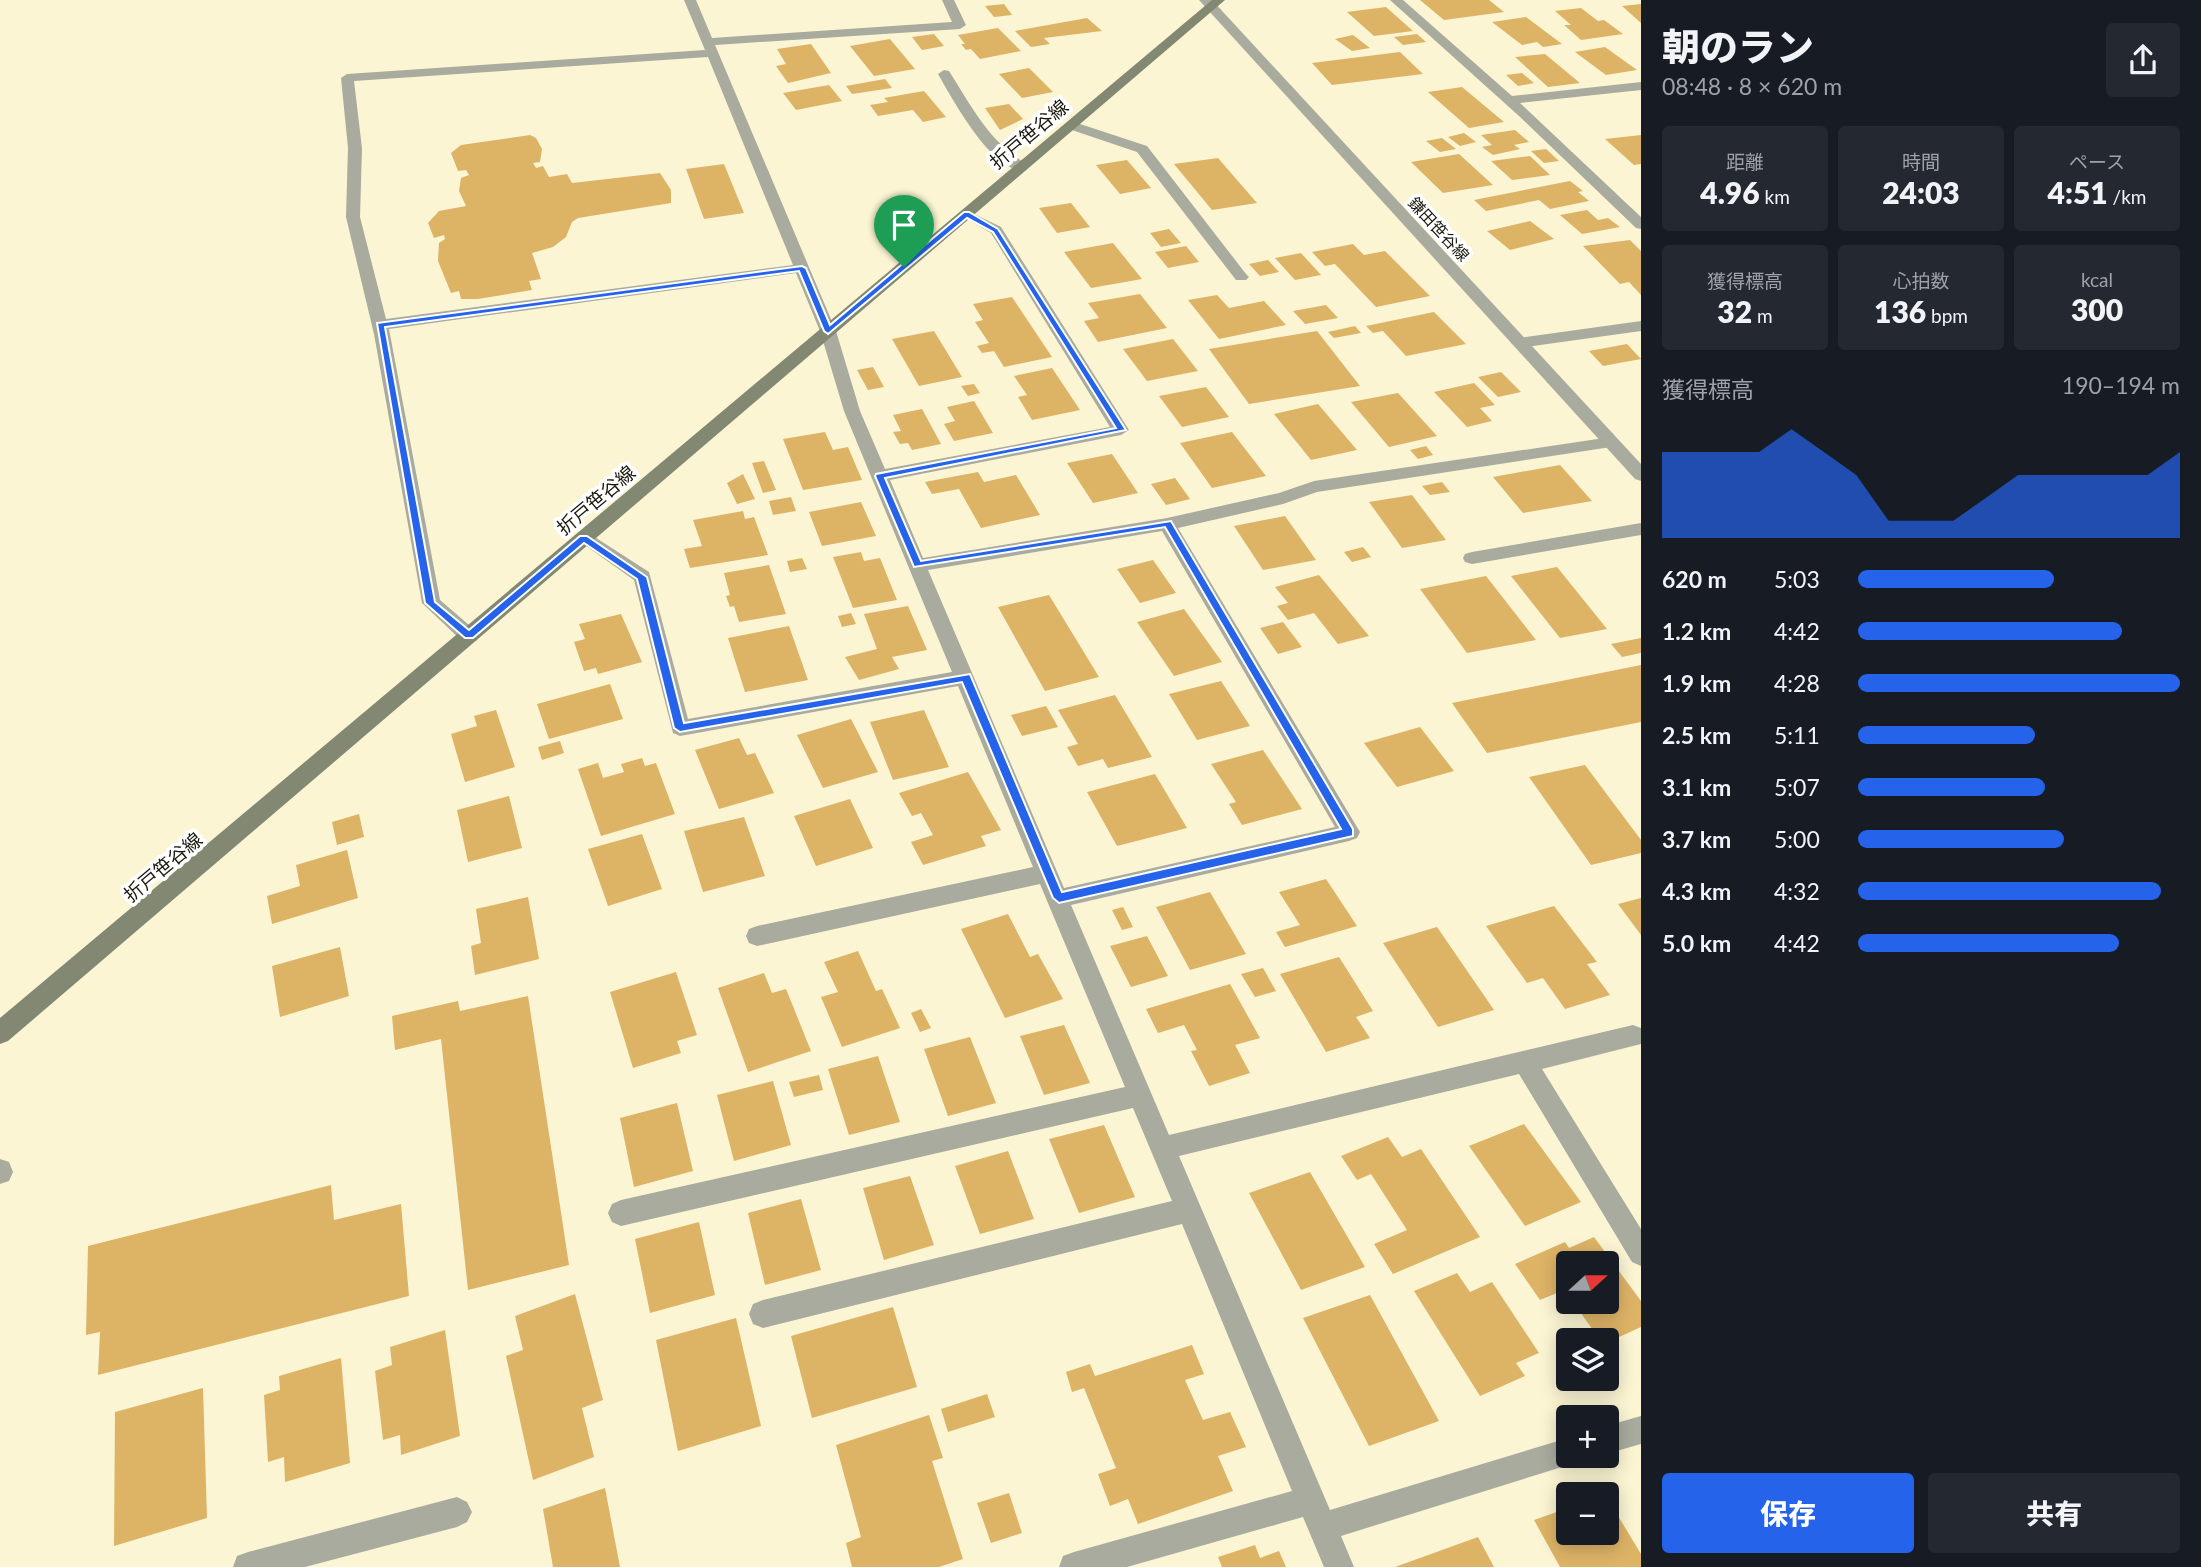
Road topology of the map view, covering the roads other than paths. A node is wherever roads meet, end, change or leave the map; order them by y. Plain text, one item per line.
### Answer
1 (690, 0) edge
2 (948, 0) edge
3 (1396, 0) edge
4 (1212, 2) edge
5 (710, 47) junction
6 (944, 74) dead end
7 (1641, 86) edge
8 (1509, 100) junction
9 (1071, 125) junction
10 (1022, 167) junction
11 (967, 214) junction
12 (1641, 225) edge
13 (802, 268) junction
14 (1241, 276) dead end
15 (380, 325) junction
16 (1641, 326) edge
17 (828, 331) junction
18 (1519, 342) junction
19 (1611, 442) junction
20 (1641, 475) edge
21 (880, 476) junction
22 (1167, 524) junction
23 (1641, 529) edge
24 (583, 538) junction
25 (1472, 558) dead end
26 (918, 565) junction
27 (469, 636) junction
28 (966, 677) junction
29 (1048, 873) junction
30 (1059, 898) junction
31 (757, 936) dead end
32 (0, 1033) edge
33 (1633, 1035) dead end
34 (1525, 1062) junction
35 (1141, 1095) junction
36 (1163, 1147) junction
37 (1189, 1210) junction
38 (621, 1213) dead end
39 (1641, 1253) edge
40 (762, 1314) dead end
41 (1641, 1430) edge
42 (1619, 1436) edge
43 (1556, 1455) edge
44 (457, 1512) dead end
45 (1317, 1514) junction
46 (248, 1567) edge
47 (1074, 1567) edge
48 (1339, 1567) edge

1 - 5 street
2 - 5 street
3 - 8 street
4 - 9 main road, 折戸笹谷線
4 - 18 street, 鎌田笹谷線
5 - 13 street
5 - 15 street
6 - 10 street
7 - 8 street
8 - 12 street
9 - 10 main road, 折戸笹谷線
9 - 14 street
10 - 11 main road, 折戸笹谷線
11 - 17 main road, 折戸笹谷線
11 - 21 street
13 - 15 street
13 - 17 street
15 - 27 street
16 - 18 street
17 - 21 street
17 - 24 main road, 折戸笹谷線
18 - 19 street, 鎌田笹谷線
19 - 20 street, 鎌田笹谷線
19 - 22 street
21 - 26 street
22 - 26 street
22 - 30 street
23 - 25 street
24 - 27 main road, 折戸笹谷線
24 - 28 street
26 - 28 street
27 - 32 main road, 折戸笹谷線
28 - 29 street
29 - 30 street
29 - 31 street
30 - 35 street
33 - 34 street
34 - 36 street
34 - 39 street
35 - 36 street
35 - 38 street
36 - 37 street
37 - 40 street
37 - 45 street
41 - 42 street
43 - 45 street
44 - 46 street
45 - 47 street
45 - 48 street

